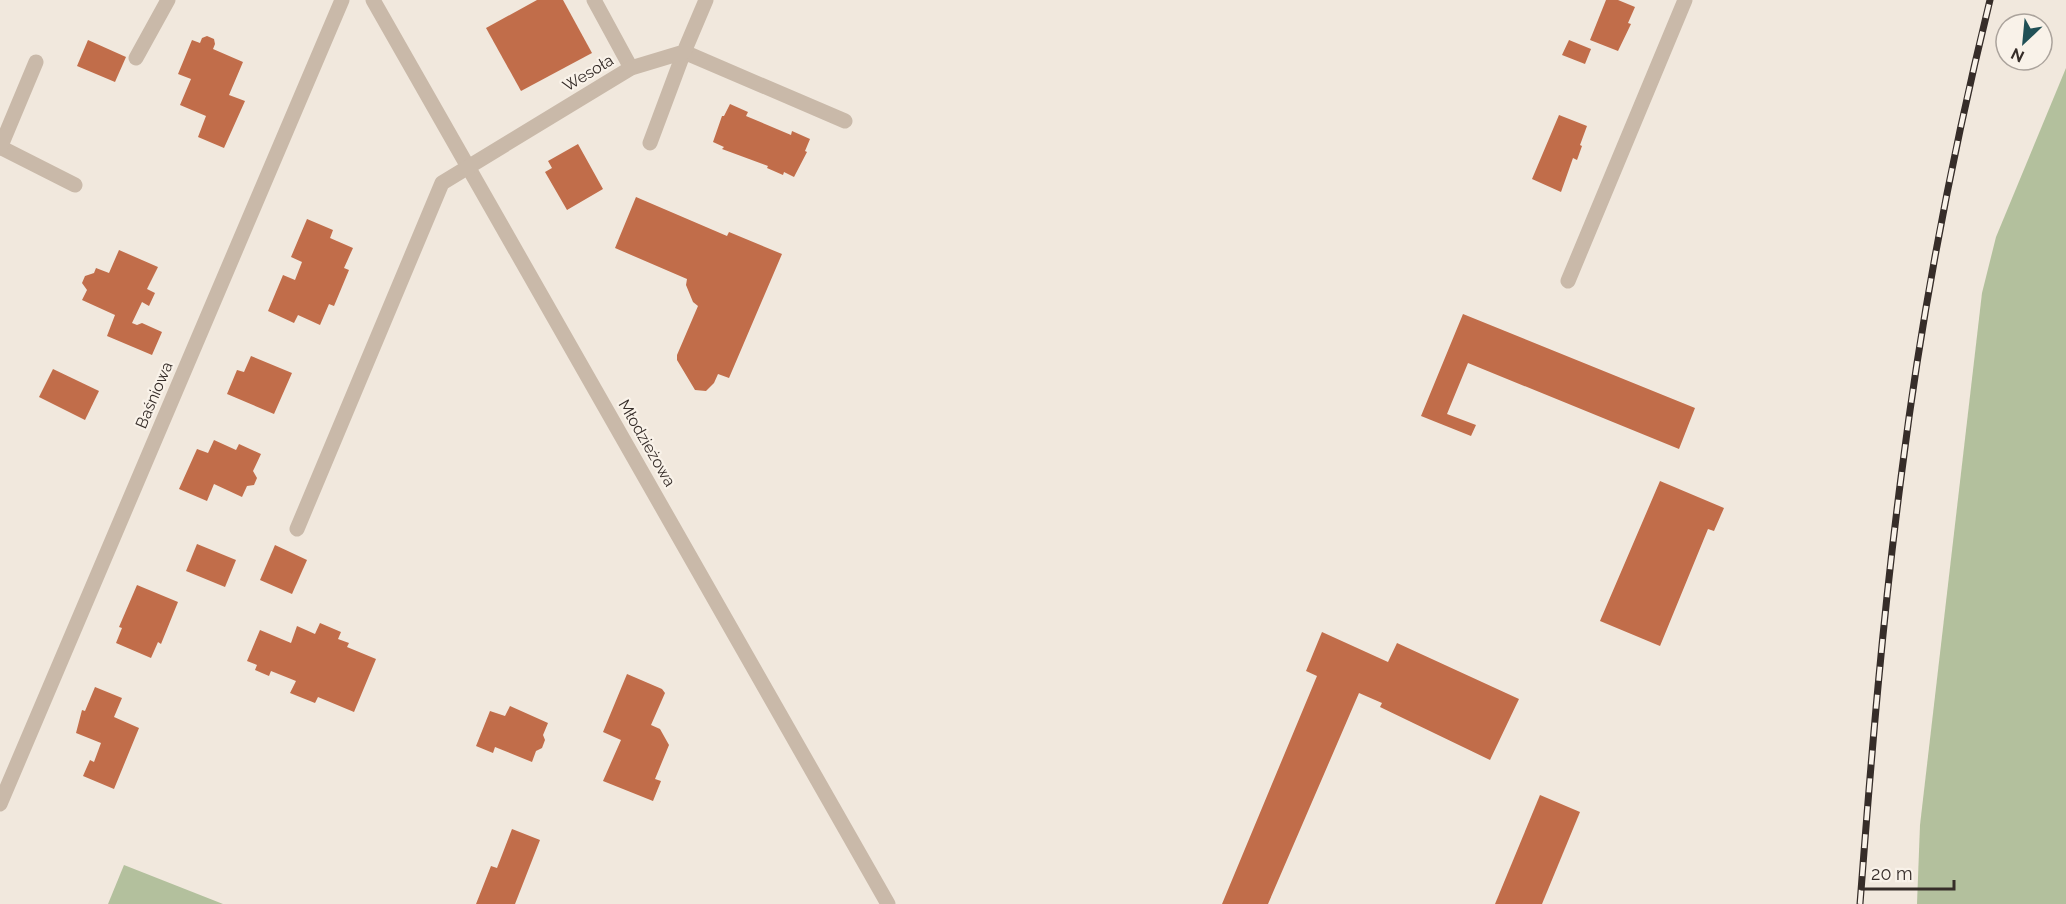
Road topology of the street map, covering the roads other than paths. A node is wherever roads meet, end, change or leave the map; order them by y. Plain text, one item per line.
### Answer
1 (168, 0) edge
2 (342, 0) edge
3 (373, 0) edge
4 (594, 0) edge
5 (706, 0) edge
6 (1684, 0) edge
7 (684, 52) junction
8 (136, 58) dead end
9 (36, 62) dead end
10 (632, 68) junction
11 (845, 121) dead end
12 (650, 143) dead end
13 (0, 148) edge
14 (468, 165) junction
15 (75, 185) dead end
16 (1568, 281) dead end
17 (297, 529) dead end
18 (0, 804) edge
19 (888, 904) edge

1 - 8 street
2 - 18 street, Baśniowa
3 - 14 street, Młodzieżowa
4 - 10 street
5 - 7 street
6 - 16 street
7 - 10 street, Wesoła
7 - 11 street
7 - 12 street
9 - 13 street
10 - 14 street, Wesoła
13 - 15 street
14 - 17 street, Wesoła
14 - 19 street, Młodzieżowa

